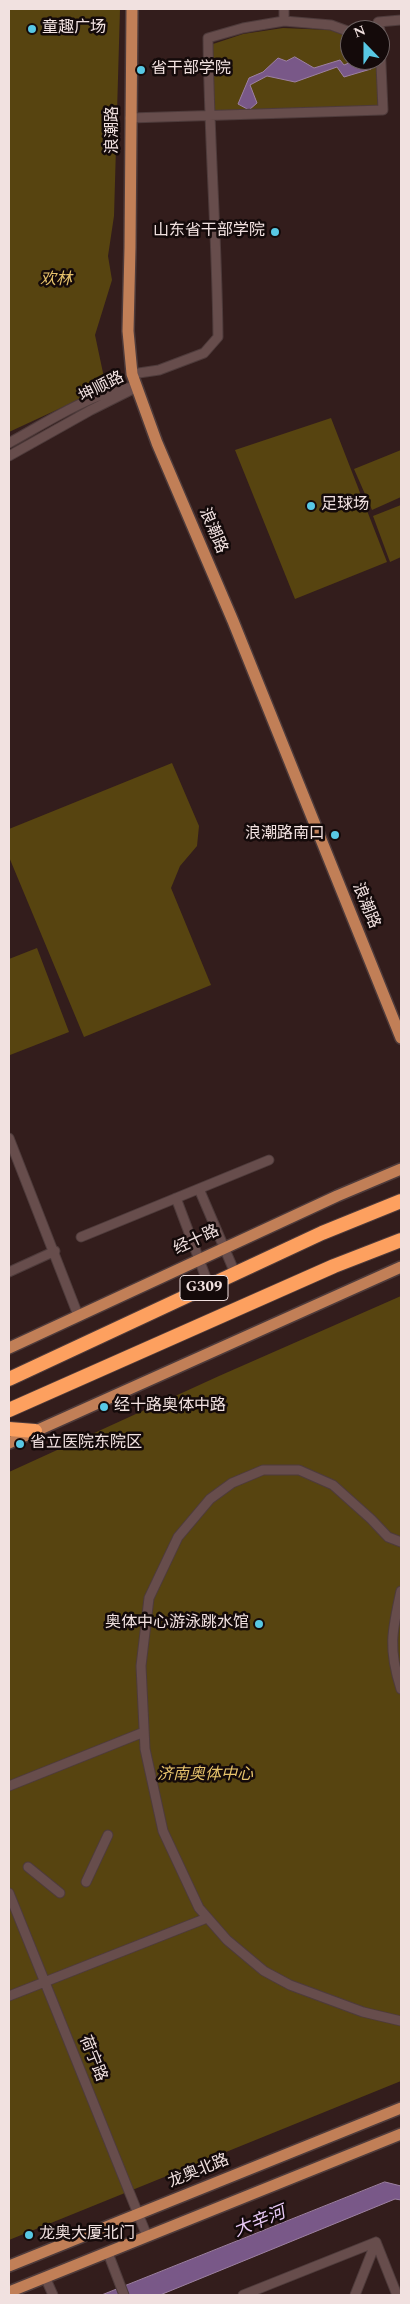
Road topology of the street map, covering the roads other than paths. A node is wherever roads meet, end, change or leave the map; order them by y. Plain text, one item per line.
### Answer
1 (132, 9) edge
2 (284, 9) edge
3 (284, 21) junction
4 (340, 28) edge
5 (381, 70) edge
6 (209, 116) junction
7 (130, 118) junction
8 (132, 374) junction
9 (137, 388) junction
10 (9, 443) edge
11 (9, 456) edge
12 (401, 1038) edge
13 (9, 1138) edge
14 (269, 1160) dead end
15 (401, 1169) edge
16 (199, 1189) junction
17 (176, 1198) junction
18 (401, 1201) edge
19 (81, 1237) dead end
20 (401, 1240) edge
21 (224, 1248) junction
22 (55, 1251) junction
23 (198, 1260) junction
24 (401, 1268) edge
25 (9, 1272) edge
26 (235, 1274) junction
27 (209, 1286) junction
28 (78, 1315) junction
29 (9, 1348) edge
30 (9, 1379) edge
31 (9, 1410) edge
32 (9, 1429) edge
33 (35, 1431) junction
34 (9, 1443) edge
35 (401, 1542) edge
36 (401, 1591) edge
37 (401, 1688) edge
38 (144, 1732) junction
39 (9, 1786) edge
40 (108, 1835) dead end
41 (28, 1867) dead end
42 (88, 1879) dead end
43 (59, 1892) dead end
44 (9, 1894) edge
45 (207, 1918) junction
46 (45, 1982) junction
47 (9, 1996) edge
48 (401, 2021) edge
49 (401, 2108) edge
50 (401, 2134) edge
51 (139, 2214) junction
52 (147, 2236) junction
53 (376, 2242) junction
54 (108, 2253) junction
55 (9, 2266) edge
56 (45, 2277) junction
57 (9, 2292) edge
58 (53, 2295) edge
59 (124, 2295) edge
60 (243, 2295) edge
61 (355, 2295) edge
62 (398, 2295) edge

1 - 7 main road, 浪潮路
2 - 3 street
3 - 4 street
3 - 6 street
5 - 6 street
6 - 7 street
6 - 8 street
7 - 8 main road, 浪潮路
8 - 9 main road, 浪潮路
9 - 10 street, 坤顺路
9 - 11 street, 坤顺路
9 - 12 main road, 浪潮路
13 - 22 street
14 - 16 street
15 - 21 main road, 经十路
16 - 17 street
16 - 21 street
17 - 19 street
17 - 23 street
18 - 26 highway, G309
20 - 31 highway, G309
21 - 23 main road, 经十路
21 - 26 street
22 - 25 street
22 - 28 street
23 - 27 street
23 - 28 main road, 经十路
24 - 33 main road
26 - 27 highway, G309
27 - 30 highway, G309
28 - 29 main road, 经十路
32 - 33 highway
33 - 34 main road
35 - 38 street
36 - 37 street
38 - 39 street
38 - 45 street
40 - 42 street
41 - 43 street
44 - 46 street, 荷宁路
45 - 46 street
45 - 48 street
46 - 47 street
46 - 51 street, 荷宁路
49 - 51 main road, 龙奥北路
50 - 52 main road
51 - 52 street, 荷宁路
51 - 55 main road, 龙奥北路
52 - 54 main road
53 - 60 street
53 - 61 street
53 - 62 street
54 - 56 main road
54 - 59 street
56 - 57 main road
56 - 58 street

